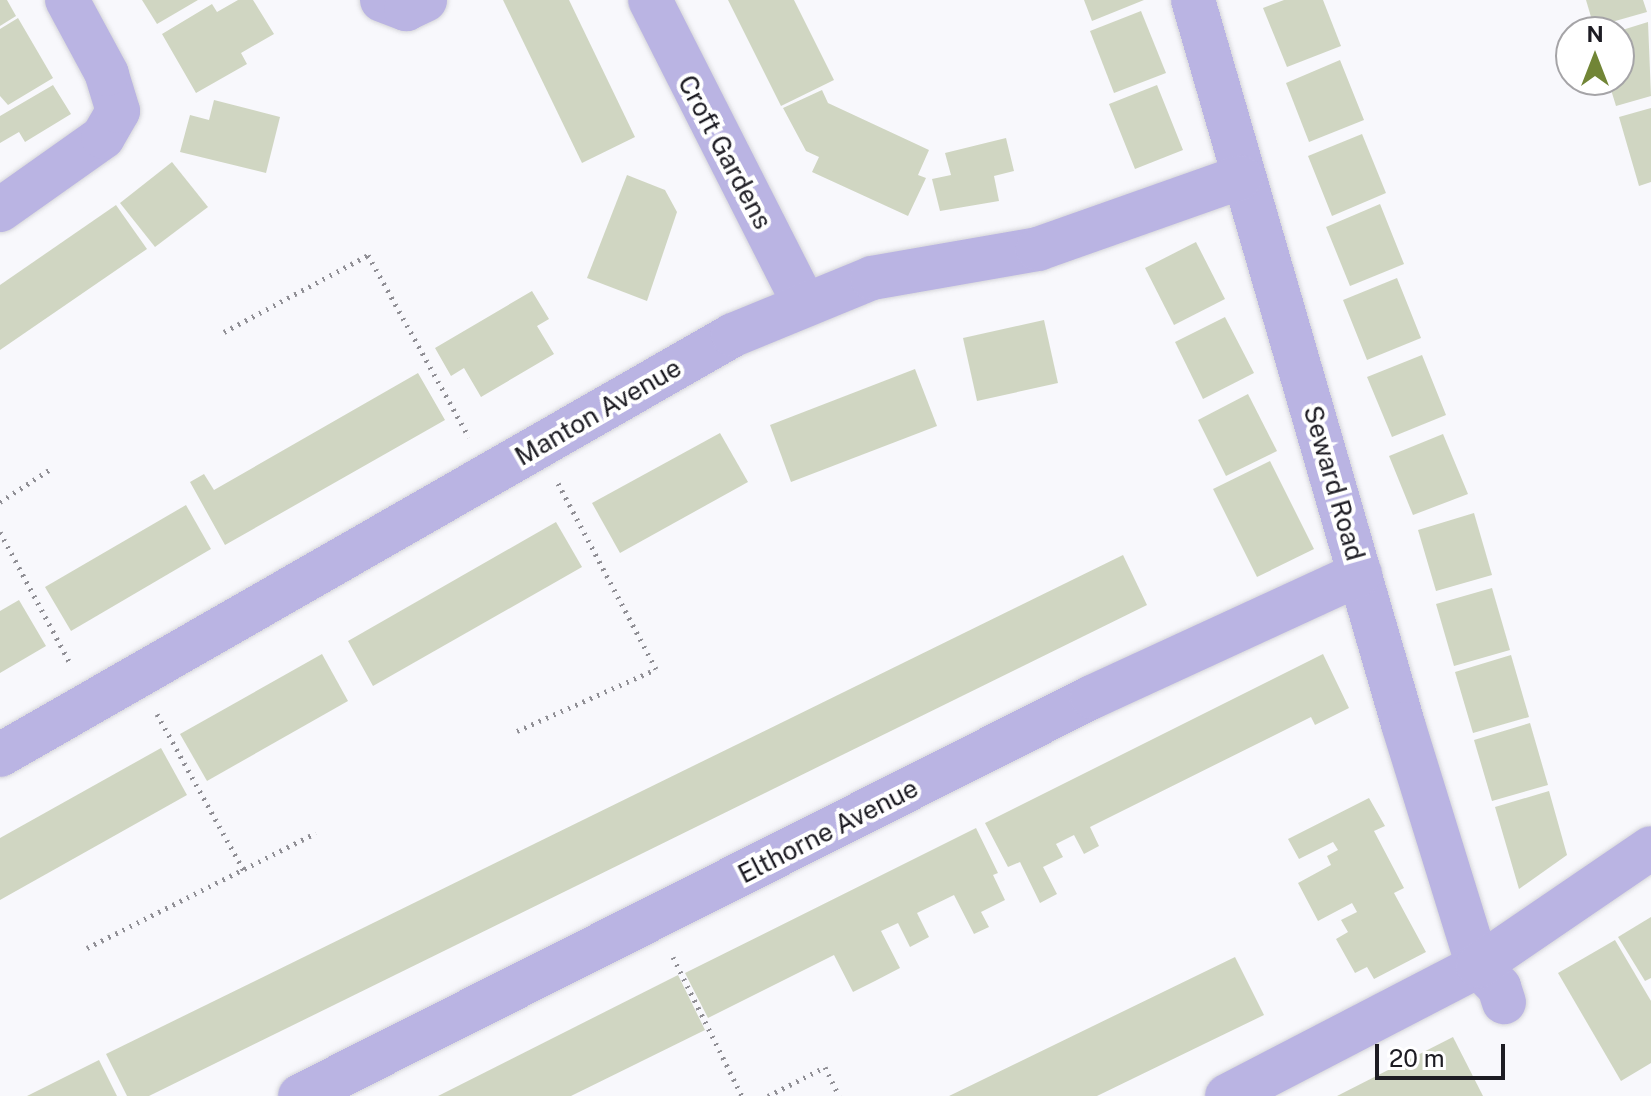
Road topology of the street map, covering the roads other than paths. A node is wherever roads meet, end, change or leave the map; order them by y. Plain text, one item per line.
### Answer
1 (67, 0) edge
2 (382, 0) edge
3 (425, 0) edge
4 (650, 0) edge
5 (1193, 0) edge
6 (1241, 177) junction
7 (0, 210) edge
8 (803, 302) junction
9 (1360, 574) junction
10 (0, 755) edge
11 (1651, 848) edge
12 (1478, 966) junction
13 (1504, 1002) dead end
14 (300, 1096) edge
15 (1227, 1096) edge

1 - 7 street
2 - 3 street
4 - 8 street, Croft Gardens
5 - 6 street, Seward Road
6 - 8 street, Manton Avenue
6 - 9 street, Seward Road
8 - 10 street, Manton Avenue
9 - 12 street, Seward Road
9 - 14 street, Elthorne Avenue
11 - 12 street
12 - 13 street
12 - 15 street

